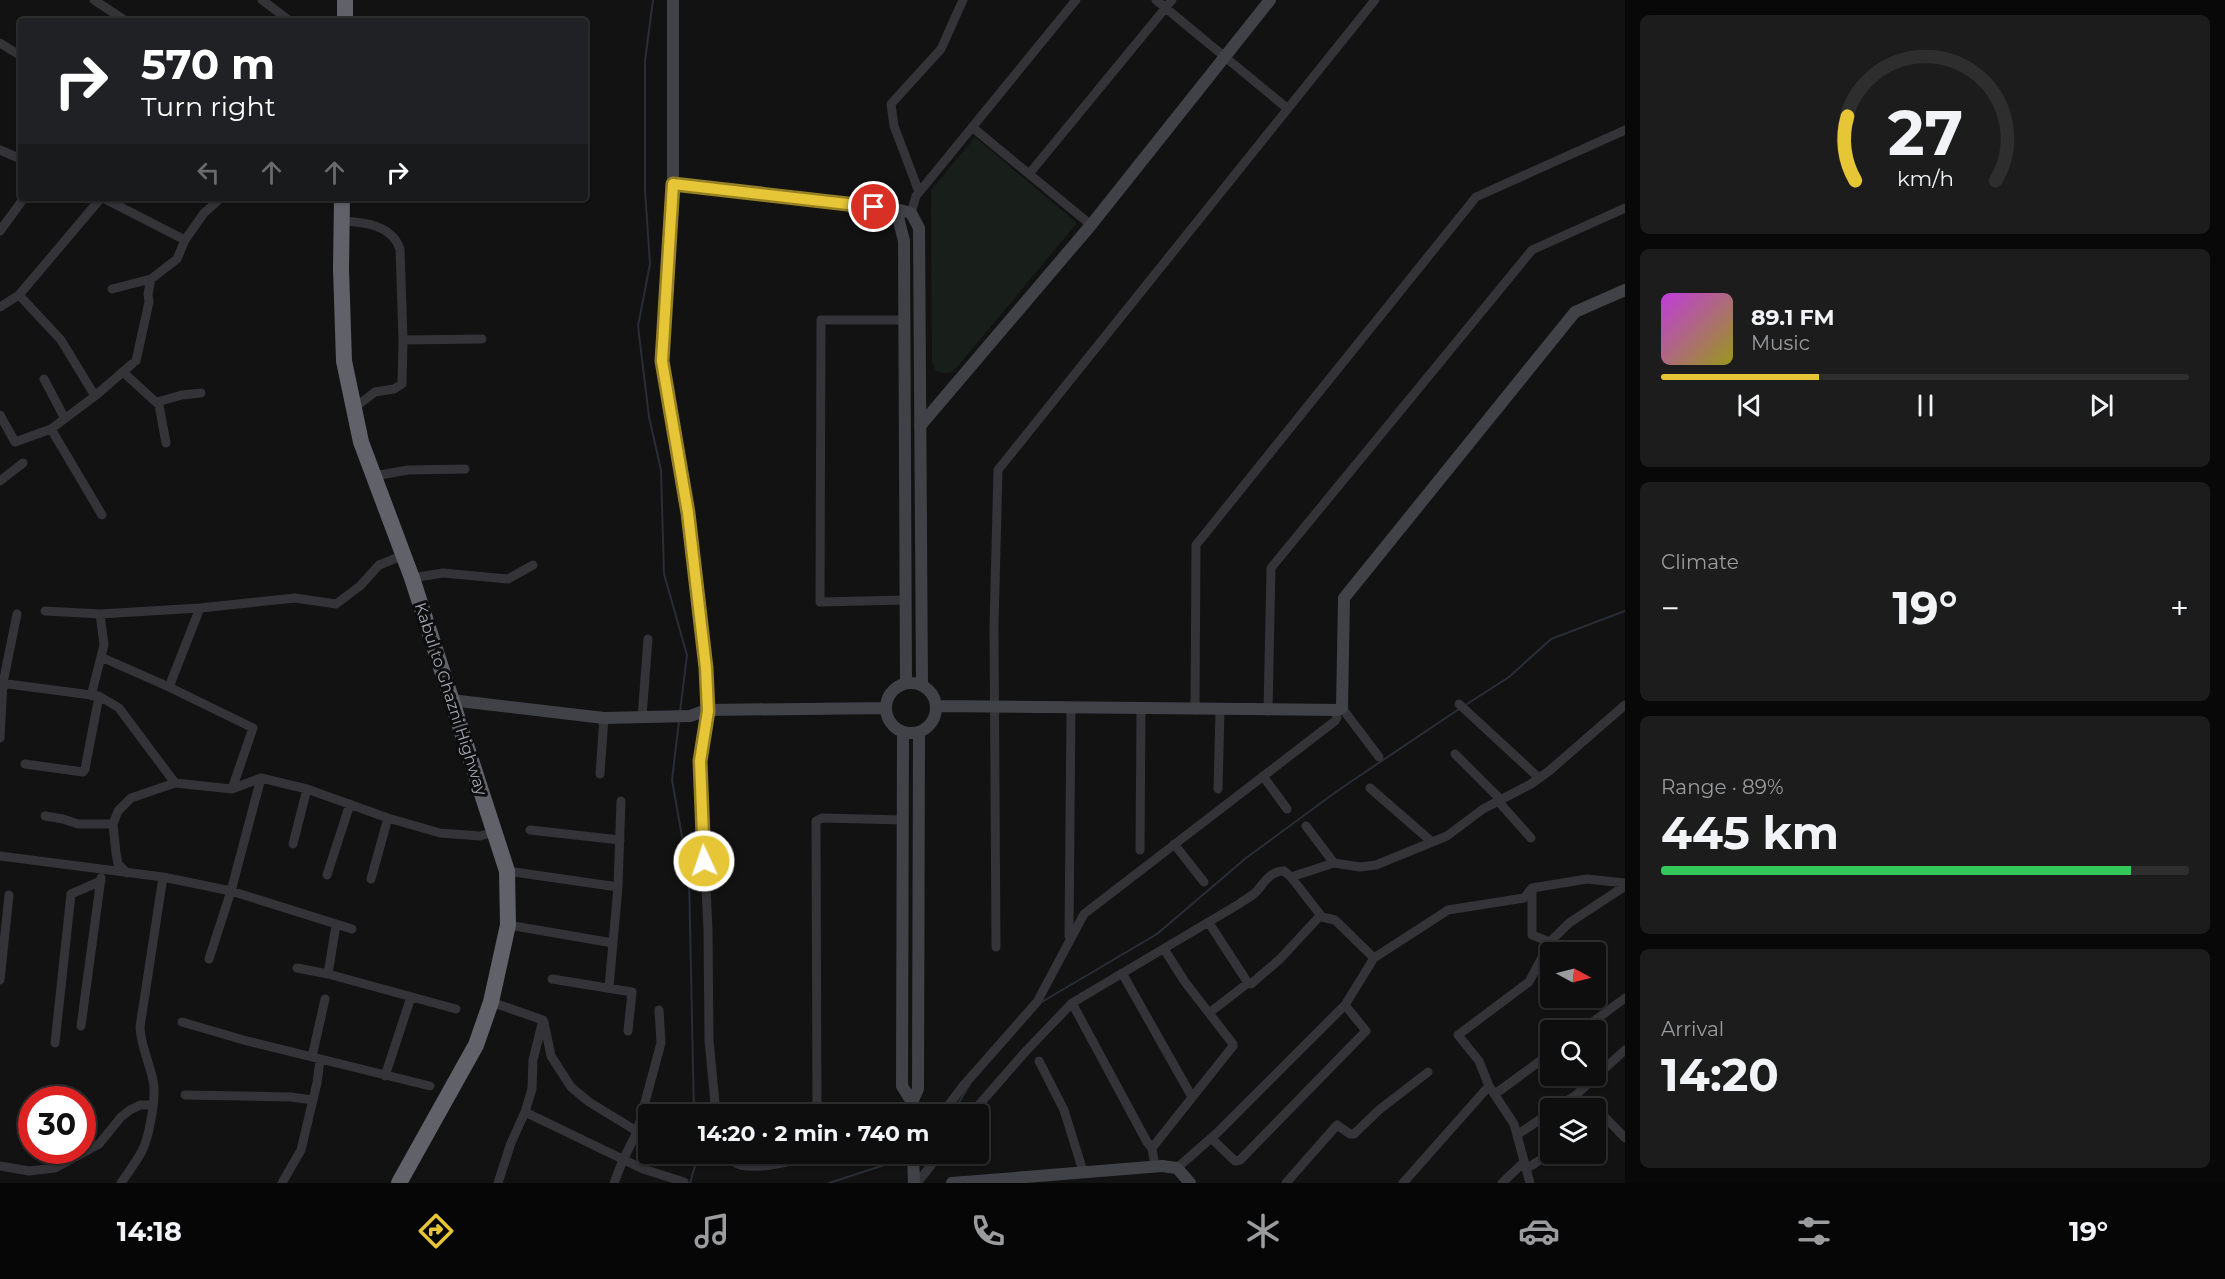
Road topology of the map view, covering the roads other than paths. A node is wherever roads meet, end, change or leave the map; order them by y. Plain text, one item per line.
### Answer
1 (94, 0) edge
2 (262, 0) edge
3 (345, 0) edge
4 (673, 0) edge
5 (963, 0) edge
6 (1076, 0) edge
7 (1156, 0) edge
8 (1270, 0) edge
9 (1375, 0) edge
10 (1168, 4) edge
11 (121, 18) edge
12 (286, 18) edge
13 (345, 18) edge
14 (0, 43) edge
15 (18, 54) edge
16 (1225, 57) junction
17 (1287, 109) junction
18 (972, 127) junction
19 (1625, 130) edge
20 (0, 150) edge
21 (18, 158) edge
22 (1029, 174) junction
23 (673, 184) junction
24 (920, 192) junction
25 (22, 201) edge
26 (99, 201) edge
27 (108, 201) edge
28 (218, 201) edge
29 (342, 201) edge
30 (1625, 208) edge
31 (896, 209) junction
32 (911, 213) junction
33 (342, 221) junction
34 (1091, 225) junction
35 (0, 231) edge
36 (185, 240) junction
37 (151, 279) junction
38 (112, 289) dead end
39 (1625, 290) edge
40 (18, 295) junction
41 (0, 307) edge
42 (904, 320) junction
43 (482, 339) dead end
44 (403, 340) junction
45 (123, 372) junction
46 (44, 379) dead end
47 (201, 393) dead end
48 (95, 396) junction
49 (156, 402) junction
50 (354, 408) junction
51 (0, 415) edge
52 (64, 417) junction
53 (920, 426) junction
54 (51, 429) junction
55 (166, 443) dead end
56 (23, 463) dead end
57 (465, 469) dead end
58 (374, 476) junction
59 (0, 481) edge
60 (102, 515) dead end
61 (404, 555) junction
62 (533, 565) dead end
63 (412, 578) junction
64 (904, 600) junction
65 (200, 608) junction
66 (45, 611) dead end
67 (17, 614) dead end
68 (100, 614) junction
69 (648, 639) dead end
70 (101, 657) junction
71 (2, 683) edge
72 (906, 683) junction
73 (922, 685) junction
74 (169, 687) junction
75 (95, 696) junction
76 (451, 700) junction
77 (1459, 704) dead end
78 (1625, 705) edge
79 (936, 706) junction
80 (995, 706) junction
81 (886, 708) junction
82 (1071, 708) junction
83 (1142, 709) junction
84 (1195, 710) junction
85 (1220, 710) junction
86 (1338, 710) junction
87 (708, 711) junction
88 (1268, 711) junction
89 (646, 717) junction
90 (604, 718) junction
91 (903, 732) junction
92 (919, 732) junction
93 (0, 738) edge
94 (1455, 754) dead end
95 (1379, 757) dead end
96 (25, 764) dead end
97 (600, 774) dead end
98 (1263, 776) junction
99 (261, 778) junction
100 (1539, 778) junction
101 (175, 783) junction
102 (1370, 788) dead end
103 (232, 789) junction
104 (307, 789) junction
105 (1218, 789) dead end
106 (1499, 800) junction
107 (621, 801) dead end
108 (350, 804) junction
109 (1287, 809) dead end
110 (45, 816) dead end
111 (387, 818) junction
112 (903, 820) junction
113 (113, 824) junction
114 (1306, 826) dead end
115 (530, 830) dead end
116 (494, 832) junction
117 (1531, 838) dead end
118 (620, 840) junction
119 (1432, 842) junction
120 (294, 844) dead end
121 (1174, 844) junction
122 (1140, 850) dead end
123 (0, 856) edge
124 (1334, 863) junction
125 (102, 870) junction
126 (507, 871) junction
127 (127, 873) junction
128 (327, 875) dead end
129 (163, 877) junction
130 (1291, 877) junction
131 (371, 879) dead end
132 (101, 881) junction
133 (1204, 882) dead end
134 (1625, 884) edge
135 (618, 887) junction
136 (1532, 888) junction
137 (231, 891) junction
138 (9, 895) dead end
139 (4, 912) edge
140 (1322, 917) junction
141 (1209, 923) junction
142 (336, 925) junction
143 (508, 925) junction
144 (352, 930) dead end
145 (1069, 940) junction
146 (1550, 942) joint
147 (613, 943) junction
148 (996, 947) dead end
149 (1164, 950) junction
150 (1374, 958) junction
151 (209, 959) dead end
152 (1540, 961) edge
153 (297, 968) dead end
154 (1122, 973) junction
155 (328, 974) junction
156 (0, 980) edge
157 (552, 980) dead end
158 (1248, 983) junction
159 (609, 987) junction
160 (411, 997) junction
161 (1625, 998) edge
162 (325, 999) dead end
163 (491, 1002) junction
164 (1072, 1004) junction
165 (1345, 1005) junction
166 (456, 1010) dead end
167 (659, 1011) dead end
168 (1209, 1013) junction
169 (543, 1020) junction
170 (1595, 1020) edge
171 (182, 1022) dead end
172 (81, 1026) dead end
173 (628, 1031) dead end
174 (55, 1043) dead end
175 (1625, 1050) edge
176 (316, 1058) junction
177 (1040, 1061) dead end
178 (1540, 1061) edge
179 (1428, 1072) dead end
180 (385, 1076) junction
181 (430, 1086) dead end
182 (1489, 1086) junction
183 (1495, 1094) junction
184 (185, 1095) dead end
185 (1192, 1097) junction
186 (1571, 1098) edge
187 (313, 1100) junction
188 (715, 1104) edge
189 (817, 1104) edge
190 (910, 1104) edge
191 (913, 1104) edge
192 (950, 1104) edge
193 (980, 1104) edge
194 (153, 1105) junction
195 (525, 1112) junction
196 (1606, 1118) edge
197 (1540, 1119) edge
198 (637, 1132) junction
199 (1624, 1134) edge
200 (1517, 1135) junction
201 (1212, 1138) junction
202 (1152, 1148) junction
203 (1540, 1158) edge
204 (623, 1160) junction
205 (741, 1164) edge
206 (772, 1164) edge
207 (914, 1164) edge
208 (932, 1164) edge
209 (0, 1166) edge
210 (1155, 1166) junction
211 (1525, 1166) junction
212 (1177, 1168) junction
213 (1083, 1171) junction
214 (1054, 1178) edge
215 (999, 1181) edge
216 (684, 1182) edge
217 (121, 1183) edge
218 (282, 1183) edge
219 (399, 1183) edge
220 (498, 1183) edge
221 (614, 1183) edge
222 (916, 1183) edge
223 (952, 1183) edge
224 (1190, 1183) edge
225 (1286, 1183) edge
226 (1403, 1183) edge
227 (1502, 1183) edge
228 (1530, 1183) edge

1 - 11 street
2 - 12 street
3 - 13 highway
4 - 23 street
5 - 24 street
6 - 18 street
7 - 10 street
8 - 16 street
9 - 17 street
10 - 16 street
10 - 22 street
14 - 15 street
16 - 17 street
16 - 34 street
17 - 80 street
18 - 22 street
18 - 24 street
19 - 84 street
20 - 21 street
22 - 34 street
23 - 31 street
23 - 87 street
24 - 32 street
25 - 35 street
26 - 40 street
27 - 36 street
28 - 36 street
29 - 33 highway, Kabul to Ghazni Highway
30 - 88 street
31 - 32 street
31 - 42 street
32 - 53 street
33 - 44 street
33 - 50 highway, Kabul to Ghazni Highway
34 - 53 street
36 - 37 street
37 - 38 street
37 - 45 street
39 - 86 street
40 - 41 street
40 - 48 street
42 - 64 street
42 - 64 street
43 - 44 street
44 - 50 street
45 - 48 street
45 - 49 street
46 - 52 street
47 - 49 street
48 - 52 street
49 - 55 street
50 - 58 highway, Kabul to Ghazni Highway
51 - 54 street
52 - 54 street
53 - 73 street
54 - 60 street
56 - 59 street
57 - 58 street
58 - 61 highway, Kabul to Ghazni Highway
61 - 63 highway, Kabul to Ghazni Highway
61 - 65 street
62 - 63 street
63 - 76 highway, Kabul to Ghazni Highway
64 - 72 street
65 - 68 street
65 - 74 street
66 - 68 street
67 - 71 street
68 - 70 street
69 - 89 street
70 - 74 street
70 - 75 street
71 - 75 street
71 - 93 street
72 - 73 street
72 - 81 street
73 - 79 street
74 - 103 street
75 - 96 street
75 - 101 street
76 - 90 street
76 - 116 highway, Kabul to Ghazni Highway
77 - 100 street
78 - 100 street
79 - 80 street
79 - 92 street
80 - 82 street
80 - 148 street
81 - 87 street
81 - 91 street
82 - 83 street
82 - 145 street
83 - 84 street
83 - 122 street
84 - 85 street
85 - 88 street
85 - 105 street
86 - 88 street
86 - 95 street
86 - 98 street
87 - 89 street
87 - 188 street
89 - 90 street
90 - 97 street
91 - 92 street
91 - 112 street
92 - 191 street
94 - 106 street
98 - 109 street
98 - 121 street
99 - 103 street
99 - 104 street
99 - 137 street
100 - 106 street
101 - 103 street
101 - 113 street
102 - 119 street
104 - 108 street
104 - 120 street
106 - 117 street
106 - 119 street
107 - 118 street
108 - 111 street
108 - 128 street
110 - 113 street
111 - 116 street
111 - 131 street
112 - 189 street
112 - 190 street
113 - 127 street
114 - 124 street
115 - 118 street
116 - 126 highway, Kabul to Ghazni Highway
118 - 135 street
119 - 124 street
121 - 133 street
121 - 145 street
123 - 125 street
124 - 130 street
125 - 127 street
125 - 132 street
126 - 135 street
126 - 143 highway, Kabul to Ghazni Highway
127 - 129 street
129 - 137 street
129 - 194 street
130 - 140 street
130 - 141 street
132 - 172 street
132 - 174 street
134 - 136 street
134 - 146 street
135 - 147 street
136 - 146 street
136 - 150 street
137 - 142 street
137 - 151 street
138 - 139 street
139 - 156 street
140 - 150 street
140 - 158 street
141 - 149 street
141 - 158 street
142 - 144 street
142 - 155 street
143 - 147 street
143 - 163 highway, Kabul to Ghazni Highway
145 - 192 street
147 - 159 street
149 - 154 street
149 - 168 street
150 - 165 street
152 - 182 street
153 - 155 street
154 - 164 street
154 - 185 street
155 - 160 street
157 - 159 street
158 - 168 street
159 - 173 street
160 - 166 street
160 - 180 street
161 - 170 street
162 - 176 street
163 - 169 street
163 - 219 highway, Kabul to Ghazni Highway
164 - 193 street
164 - 202 street
165 - 201 street
165 - 201 street
167 - 198 street
168 - 185 street
169 - 195 street
169 - 198 street
171 - 176 street
175 - 186 street
176 - 180 street
176 - 187 street
177 - 213 street
178 - 183 street
179 - 225 street
180 - 181 street
182 - 183 street
182 - 226 street
183 - 200 street
184 - 187 street
185 - 202 street
187 - 218 street
194 - 209 street
194 - 217 street
195 - 204 street
195 - 220 street
196 - 199 street
197 - 200 street
198 - 204 street
200 - 211 street
201 - 212 street
202 - 210 street
203 - 211 street
204 - 216 street
204 - 221 street
205 - 206 street
207 - 222 street
208 - 222 street
210 - 212 street
210 - 213 street
211 - 227 street
211 - 228 street
212 - 224 street
213 - 214 street
214 - 215 street
215 - 223 street

